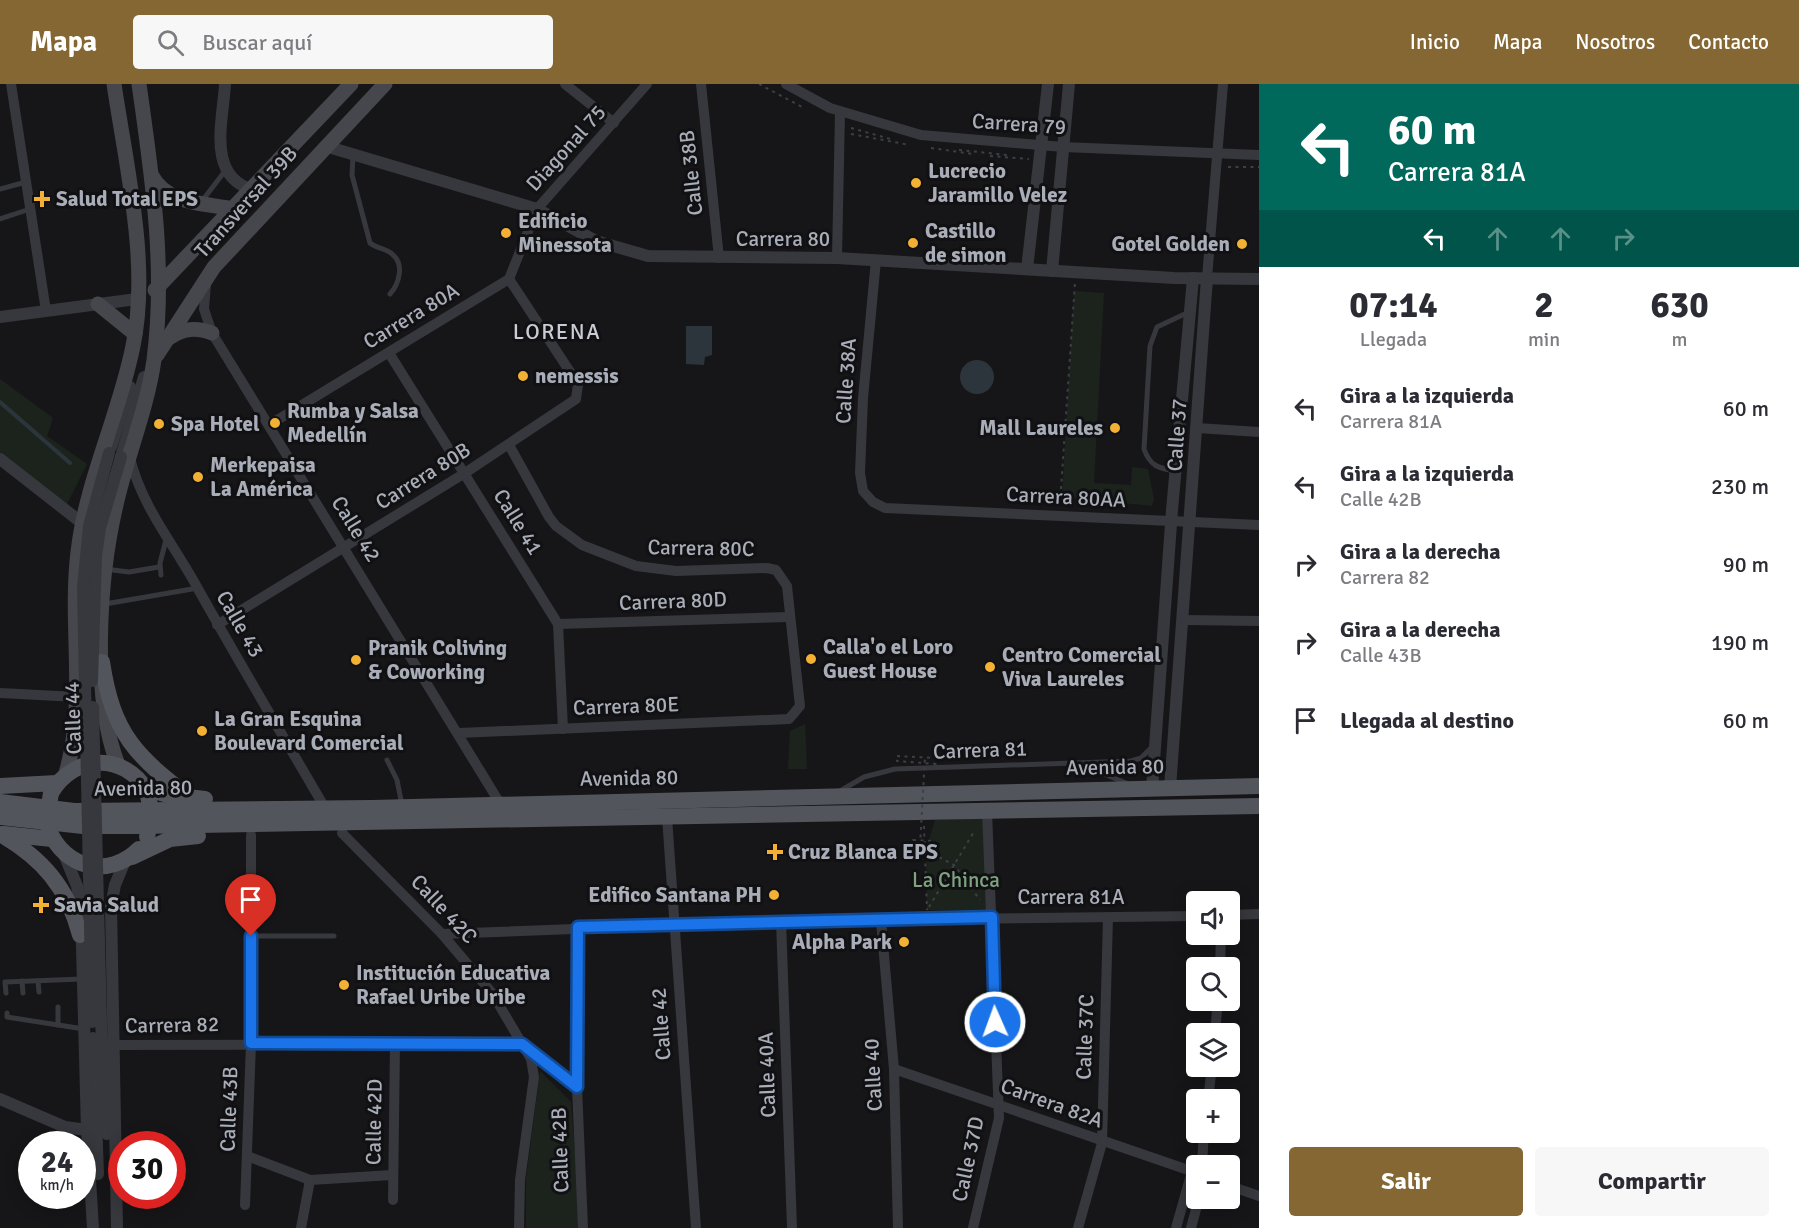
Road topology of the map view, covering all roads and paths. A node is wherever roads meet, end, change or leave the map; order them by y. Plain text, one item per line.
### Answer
1 (11, 84) edge
2 (114, 84) edge
3 (139, 84) edge
4 (225, 84) edge
5 (351, 84) edge
6 (385, 84) edge
7 (565, 84) edge
8 (647, 84) edge
9 (701, 84) edge
10 (786, 84) edge
11 (1048, 84) edge
12 (1069, 84) edge
13 (1223, 84) edge
14 (840, 112) junction
15 (614, 123) junction
16 (1040, 145) junction
17 (325, 146) junction
18 (1063, 147) junction
19 (1218, 153) junction
20 (353, 155) junction
21 (1259, 155) edge
22 (1217, 166) junction
23 (1259, 167) edge
24 (225, 171) junction
25 (151, 175) junction
26 (26, 182) junction
27 (0, 189) edge
28 (253, 190) junction
29 (201, 202) junction
30 (30, 209) junction
31 (234, 209) junction
32 (537, 209) junction
33 (0, 219) edge
34 (215, 229) junction
35 (719, 258) junction
36 (837, 258) junction
37 (876, 260) junction
38 (214, 267) junction
39 (1027, 269) junction
40 (1052, 271) junction
41 (1076, 272) junction
42 (1193, 278) junction
43 (1207, 278) junction
44 (509, 279) junction
45 (1259, 279) edge
46 (160, 288) junction
47 (390, 294) dead end
48 (137, 299) junction
49 (98, 304) junction
50 (46, 311) junction
51 (1191, 311) junction
52 (0, 317) edge
53 (135, 333) junction
54 (212, 333) junction
55 (164, 342) junction
56 (388, 353) junction
57 (154, 360) junction
58 (269, 425) junction
59 (1197, 428) junction
60 (1259, 432) edge
61 (509, 446) junction
62 (120, 455) junction
63 (0, 459) edge
64 (1176, 471) junction
65 (465, 473) junction
66 (873, 502) joint
67 (1059, 516) junction
68 (1172, 521) junction
69 (1189, 522) junction
70 (82, 523) junction
71 (1259, 525) edge
72 (167, 538) junction
73 (344, 547) junction
74 (159, 567) junction
75 (104, 569) junction
76 (129, 572) junction
77 (161, 575) dead end
78 (131, 581) dead end
79 (198, 588) junction
80 (102, 604) junction
81 (789, 617) junction
82 (1184, 620) junction
83 (1259, 621) edge
84 (558, 624) junction
85 (217, 625) junction
86 (102, 662) junction
87 (0, 693) edge
88 (77, 697) junction
89 (562, 729) junction
90 (459, 733) junction
91 (1157, 736) junction
92 (925, 757) dead end
93 (387, 760) dead end
94 (1077, 763) junction
95 (118, 765) junction
96 (58, 783) junction
97 (0, 786) edge
98 (1259, 786) edge
99 (1170, 788) junction
100 (1145, 789) junction
101 (146, 790) junction
102 (833, 795) junction
103 (193, 799) junction
104 (0, 802) edge
105 (501, 805) junction
106 (1259, 806) edge
107 (402, 807) junction
108 (325, 808) junction
109 (987, 811) junction
110 (0, 817) edge
111 (667, 817) junction
112 (925, 818) dead end
113 (362, 822) junction
114 (977, 827) dead end
115 (342, 833) junction
116 (0, 834) edge
117 (51, 834) junction
118 (251, 835) junction
119 (923, 841) junction
120 (920, 845) junction
121 (926, 850) junction
122 (64, 854) junction
123 (128, 859) junction
124 (954, 865) junction
125 (927, 914) junction
126 (1259, 914) edge
127 (1240, 915) edge
128 (1186, 916) edge
129 (992, 917) junction
130 (1108, 917) junction
131 (781, 921) junction
132 (881, 921) junction
133 (673, 924) junction
134 (578, 927) junction
135 (442, 933) junction
136 (80, 935) junction
137 (251, 936) junction
138 (333, 936) dead end
139 (84, 979) junction
140 (22, 981) junction
141 (38, 981) junction
142 (39, 992) dead end
143 (6, 993) dead end
144 (23, 993) dead end
145 (58, 1007) dead end
146 (7, 1013) dead end
147 (40, 1013) dead end
148 (41, 1022) junction
149 (92, 1024) junction
150 (58, 1025) junction
151 (251, 1043) junction
152 (395, 1044) junction
153 (522, 1044) junction
154 (112, 1045) junction
155 (894, 1069) junction
156 (577, 1087) junction
157 (0, 1100) edge
158 (998, 1103) junction
159 (87, 1130) junction
160 (1102, 1143) junction
161 (246, 1156) junction
162 (1186, 1169) edge
163 (392, 1176) junction
164 (310, 1180) junction
165 (1240, 1189) edge
166 (1259, 1196) edge
167 (1186, 1197) edge
168 (393, 1200) dead end
169 (245, 1205) dead end
170 (1196, 1209) edge
171 (93, 1227) edge
172 (117, 1227) edge
173 (301, 1228) edge
174 (519, 1228) edge
175 (582, 1228) edge
176 (696, 1228) edge
177 (792, 1228) edge
178 (898, 1228) edge
179 (973, 1228) edge
180 (1078, 1228) edge
181 (1176, 1228) edge
182 (1191, 1228) edge

1 - 26 street
2 - 48 main road, Calle 44
3 - 25 main road, Calle 44
4 - 24 street
5 - 28 main road, Transversal 39B
6 - 17 main road, Transversal 39B
7 - 15 street
8 - 15 street, Diagonal 75
9 - 35 street, Calle 38B
10 - 14 street, Carrera 79
11 - 16 street
12 - 18 street
13 - 19 street, Calle 37
14 - 16 street, Carrera 79
14 - 36 street
15 - 32 street, Diagonal 75
16 - 18 street, Carrera 79
16 - 39 street
17 - 20 street, Carrera 80
17 - 38 main road, Transversal 39B
18 - 19 street, Carrera 79
18 - 40 street
19 - 21 street, Carrera 79
19 - 22 street, Calle 37
20 - 32 street, Carrera 80
20 - 47 lane
22 - 23 path
22 - 43 street, Calle 37
24 - 28 street
24 - 29 lane
25 - 29 main road
25 - 46 main road, Calle 44
26 - 27 lane
26 - 30 street
28 - 31 main road, Transversal 39B
29 - 31 main road
30 - 33 lane
30 - 50 street
31 - 34 main road, Transversal 39B
32 - 35 street, Carrera 80
32 - 44 street
34 - 38 main road
34 - 46 main road, Transversal 39B
35 - 36 street, Carrera 80
36 - 37 street, Carrera 80
37 - 39 street, Carrera 80
37 - 66 street, Calle 38A
38 - 54 street, Calle 42
38 - 55 main road, Transversal 39B
39 - 40 street, Carrera 80
40 - 41 street, Carrera 80
41 - 42 street, Carrera 80
41 - 67 path
42 - 43 street, Carrera 80
42 - 51 street, Calle 37
43 - 45 street, Carrera 80
43 - 59 street, Calle 37
44 - 56 street, Carrera 80A
44 - 61 street, Carrera 80B
46 - 48 main road, Transversal 39B
46 - 53 main road
46 - 57 main road, Calle 44
46 - 62 street, Calle 44
48 - 49 street
48 - 53 main road, Calle 44
49 - 50 street
49 - 53 main road
50 - 52 street
51 - 64 street, Calle 37
51 - 64 lane
53 - 62 street, Calle 44
53 - 70 main road, Calle 44
54 - 55 main road
54 - 58 street, Calle 42
55 - 57 main road, Transversal 39B
56 - 58 street, Carrera 80A
56 - 65 street, Calle 41
57 - 62 main road, Calle 44
58 - 73 street, Calle 42
59 - 60 street
59 - 69 street, Calle 37
61 - 65 street, Carrera 80B
61 - 81 street, Carrera 80C
62 - 72 street, Calle 43
62 - 75 main road, Calle 44
62 - 149 street, Calle 44, bridge
63 - 70 street
64 - 68 street, Calle 37
65 - 73 street, Carrera 80B
65 - 84 street, Calle 41
66 - 67 street, Carrera 80AA
67 - 68 street, Carrera 80AA
68 - 69 street, Carrera 80AA
68 - 91 street, Calle 37
69 - 71 street, Carrera 80AA
69 - 82 street, Calle 37
70 - 88 main road, Calle 44
72 - 74 lane
72 - 79 street, Calle 43
73 - 85 street, Carrera 80B
73 - 90 street, Calle 42
74 - 76 lane
74 - 77 lane
75 - 76 lane
75 - 80 main road, Calle 44
76 - 78 lane
79 - 80 lane
79 - 85 street, Calle 43
80 - 86 main road, Calle 44
81 - 84 street, Carrera 80D
81 - 89 street, Carrera 80E
82 - 83 street
82 - 99 street, Calle 37
84 - 89 street, Calle 41
85 - 108 street, Calle 43
86 - 95 main road, Calle 44
86 - 103 main road
87 - 88 street
88 - 96 main road, Calle 44
89 - 90 street, Carrera 80E
90 - 105 street, Calle 42
91 - 94 lane, Carrera 81
91 - 100 street, Calle 37
92 - 120 path, bridge
93 - 107 lane
94 - 100 lane
94 - 102 lane, Carrera 81
95 - 96 main road
95 - 101 main road
96 - 97 main road
96 - 117 main road, bridge
98 - 99 main road, Avenida 80
99 - 100 main road, Avenida 80
100 - 102 main road, Avenida 80
101 - 103 main road
101 - 123 main road, bridge
102 - 105 main road, Avenida 80
103 - 108 main road
104 - 108 main road, Avenida 80
105 - 107 main road, Avenida 80
106 - 109 main road, Avenida 80
107 - 108 main road, Avenida 80
109 - 111 main road, Avenida 80
109 - 129 street, Calle 37D
110 - 113 main road, Avenida 80
111 - 113 main road, Avenida 80
111 - 133 street, Calle 42
112 - 119 path
113 - 115 main road
114 - 124 path
115 - 118 main road
115 - 135 street, Calle 42C
116 - 117 main road
116 - 136 main road
117 - 122 main road
118 - 123 main road
118 - 137 street, Calle 43B
119 - 120 path
119 - 120 path
119 - 121 path
121 - 124 path
121 - 125 path
122 - 123 main road
122 - 136 street, Calle 44
123 - 154 street, Calle 44
124 - 125 path
124 - 129 path
125 - 129 street, Carrera 81A
125 - 132 street, Carrera 81A
126 - 127 street
128 - 130 street, Carrera 81A
129 - 130 street, Carrera 81A
129 - 158 street, Calle 37D
130 - 160 street, Calle 37C
131 - 132 street, Carrera 81A
131 - 133 street, Carrera 81A
131 - 177 street, Calle 40A
132 - 155 street, Calle 40
133 - 134 street, Carrera 81A
133 - 176 street, Calle 42
134 - 135 street, Carrera 81A
134 - 156 street, Calle 42B
135 - 153 street, Calle 42C
136 - 139 street, Calle 44
137 - 138 lane
137 - 151 street, Calle 43B
139 - 141 lane
139 - 149 street, Calle 44
140 - 141 lane
140 - 143 lane
140 - 144 lane
141 - 142 lane
145 - 150 lane
146 - 148 lane
147 - 148 lane
148 - 150 lane
149 - 150 lane
149 - 159 street, Calle 44
149 - 171 street, Calle 44
149 - 172 street, Calle 44
151 - 152 street, Carrera 82
151 - 154 street, Carrera 82
151 - 161 street, Calle 43B
152 - 153 street, Carrera 82
152 - 163 street, Calle 42D
153 - 156 street
153 - 174 street, Calle 42C
154 - 172 street, Calle 44
155 - 158 street, Carrera 82A
155 - 178 street, Calle 40
156 - 175 street, Calle 42B
157 - 159 street
158 - 160 street, Carrera 82A
158 - 179 street, Calle 37D
159 - 171 street, Calle 44
160 - 162 street, Carrera 82A
160 - 180 street, Calle 37C
161 - 164 street
161 - 169 street, Calle 43B
163 - 164 street
163 - 168 street, Calle 42D
164 - 173 street
165 - 166 street
167 - 181 street
170 - 182 street

